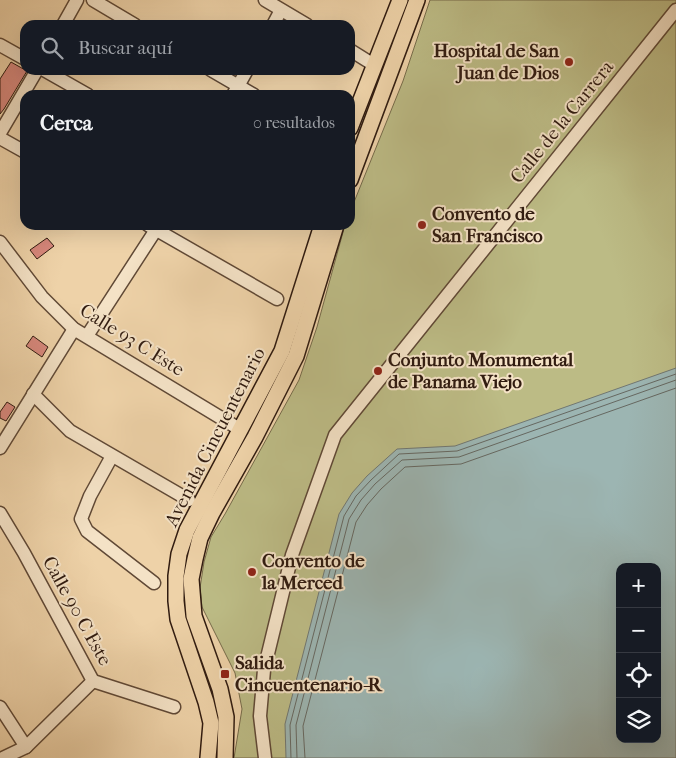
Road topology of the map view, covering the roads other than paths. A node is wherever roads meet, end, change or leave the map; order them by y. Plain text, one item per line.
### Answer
1 (78, 0) edge
2 (93, 0) edge
3 (265, 0) edge
4 (400, 0) edge
5 (417, 0) edge
6 (282, 10) junction
7 (676, 10) edge
8 (66, 20) edge
9 (127, 20) edge
10 (276, 20) edge
11 (299, 20) edge
12 (0, 45) edge
13 (355, 53) edge
14 (20, 56) edge
15 (374, 64) junction
16 (34, 75) edge
17 (53, 75) edge
18 (217, 75) edge
19 (244, 75) edge
20 (25, 90) edge
21 (79, 90) edge
22 (235, 90) edge
23 (237, 90) edge
24 (20, 99) edge
25 (355, 115) edge
26 (0, 133) edge
27 (0, 138) edge
28 (20, 149) edge
29 (355, 167) edge
30 (152, 230) edge
31 (159, 230) edge
32 (320, 230) edge
33 (334, 230) edge
34 (0, 242) edge
35 (277, 300) dead end
36 (74, 328) junction
37 (86, 336) junction
38 (33, 394) junction
39 (241, 430) junction
40 (0, 448) edge
41 (112, 456) junction
42 (189, 500) dead end
43 (0, 514) edge
44 (154, 583) dead end
45 (93, 681) junction
46 (0, 707) edge
47 (174, 707) dead end
48 (26, 747) junction
49 (4, 758) edge
50 (208, 758) edge
51 (225, 758) edge
52 (265, 758) edge

1 - 8 street
2 - 9 street
3 - 6 street
4 - 15 main road
5 - 29 main road
6 - 10 street
6 - 11 street
7 - 52 street, Calle de la Carrera
12 - 14 street
13 - 15 street
15 - 25 main road
16 - 20 street
17 - 21 street
18 - 22 street
19 - 23 street
24 - 26 street
27 - 28 street
30 - 37 street
31 - 35 street
32 - 39 main road, Avenida Cincuentenario
33 - 51 main road, Avenida Cincuentenario
34 - 36 street, Calle 93 C Este
36 - 37 street, Calle 93 C Este
36 - 38 street
37 - 39 street, Calle 93 C Este
38 - 40 street
38 - 41 street
39 - 50 main road, Avenida Cincuentenario
41 - 42 street
41 - 44 street
43 - 45 street, Calle 90 C Este
45 - 47 street, Calle 90 C Este
45 - 48 street
46 - 48 street
48 - 49 street

